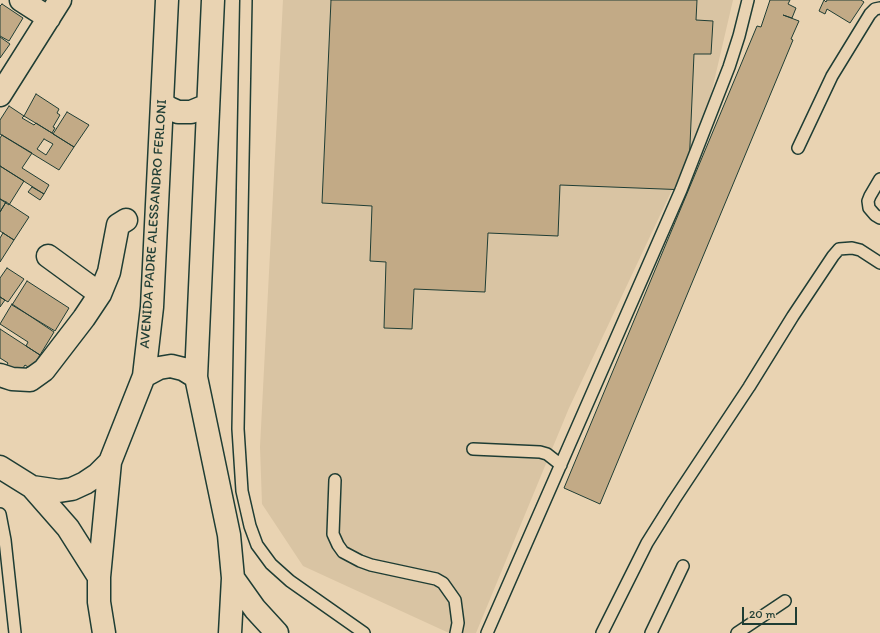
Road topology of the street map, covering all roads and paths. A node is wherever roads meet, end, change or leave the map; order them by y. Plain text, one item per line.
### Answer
1 (21, 0) edge
2 (167, 0) edge
3 (213, 0) edge
4 (246, 0) edge
5 (748, 0) edge
6 (880, 8) edge
7 (55, 9) edge
8 (0, 95) edge
9 (162, 103) junction
10 (208, 105) junction
11 (798, 148) dead end
12 (880, 179) edge
13 (880, 218) edge
14 (126, 220) dead end
15 (48, 256) dead end
16 (880, 263) edge
17 (100, 294) junction
18 (144, 376) junction
19 (196, 376) junction
20 (1, 377) edge
21 (473, 450) dead end
22 (110, 462) junction
23 (561, 465) junction
24 (0, 467) edge
25 (335, 480) dead end
26 (32, 487) junction
27 (0, 514) edge
28 (683, 566) dead end
29 (98, 577) junction
30 (233, 578) junction
31 (785, 601) dead end
32 (15, 633) edge
33 (104, 633) edge
34 (230, 633) edge
35 (278, 633) edge
36 (364, 633) edge
37 (456, 633) edge
38 (488, 633) edge
39 (602, 633) edge
40 (651, 633) edge
41 (737, 633) edge

1 - 7 main road
2 - 9 main road, AVENIDA PADRE ALESSANDRO FERLONI
3 - 10 main road
4 - 36 lane
5 - 23 lane
6 - 11 lane
7 - 8 main road
9 - 10 main road
9 - 18 main road, AVENIDA PADRE ALESSANDRO FERLONI
10 - 19 main road
12 - 13 lane
14 - 17 main road
15 - 17 main road
16 - 39 lane
17 - 20 main road
18 - 19 main road
18 - 22 main road, AVENIDA PADRE ALESSANDRO FERLONI
19 - 30 main road
21 - 23 lane
22 - 26 main road
22 - 29 main road, AVENIDA PADRE ALESSANDRO FERLONI
23 - 38 lane
24 - 26 main road
25 - 37 lane
26 - 29 main road
27 - 32 lane
28 - 40 lane
29 - 33 main road, AVENIDA PADRE ALESSANDRO FERLONI
30 - 34 main road
30 - 35 main road
31 - 41 lane

